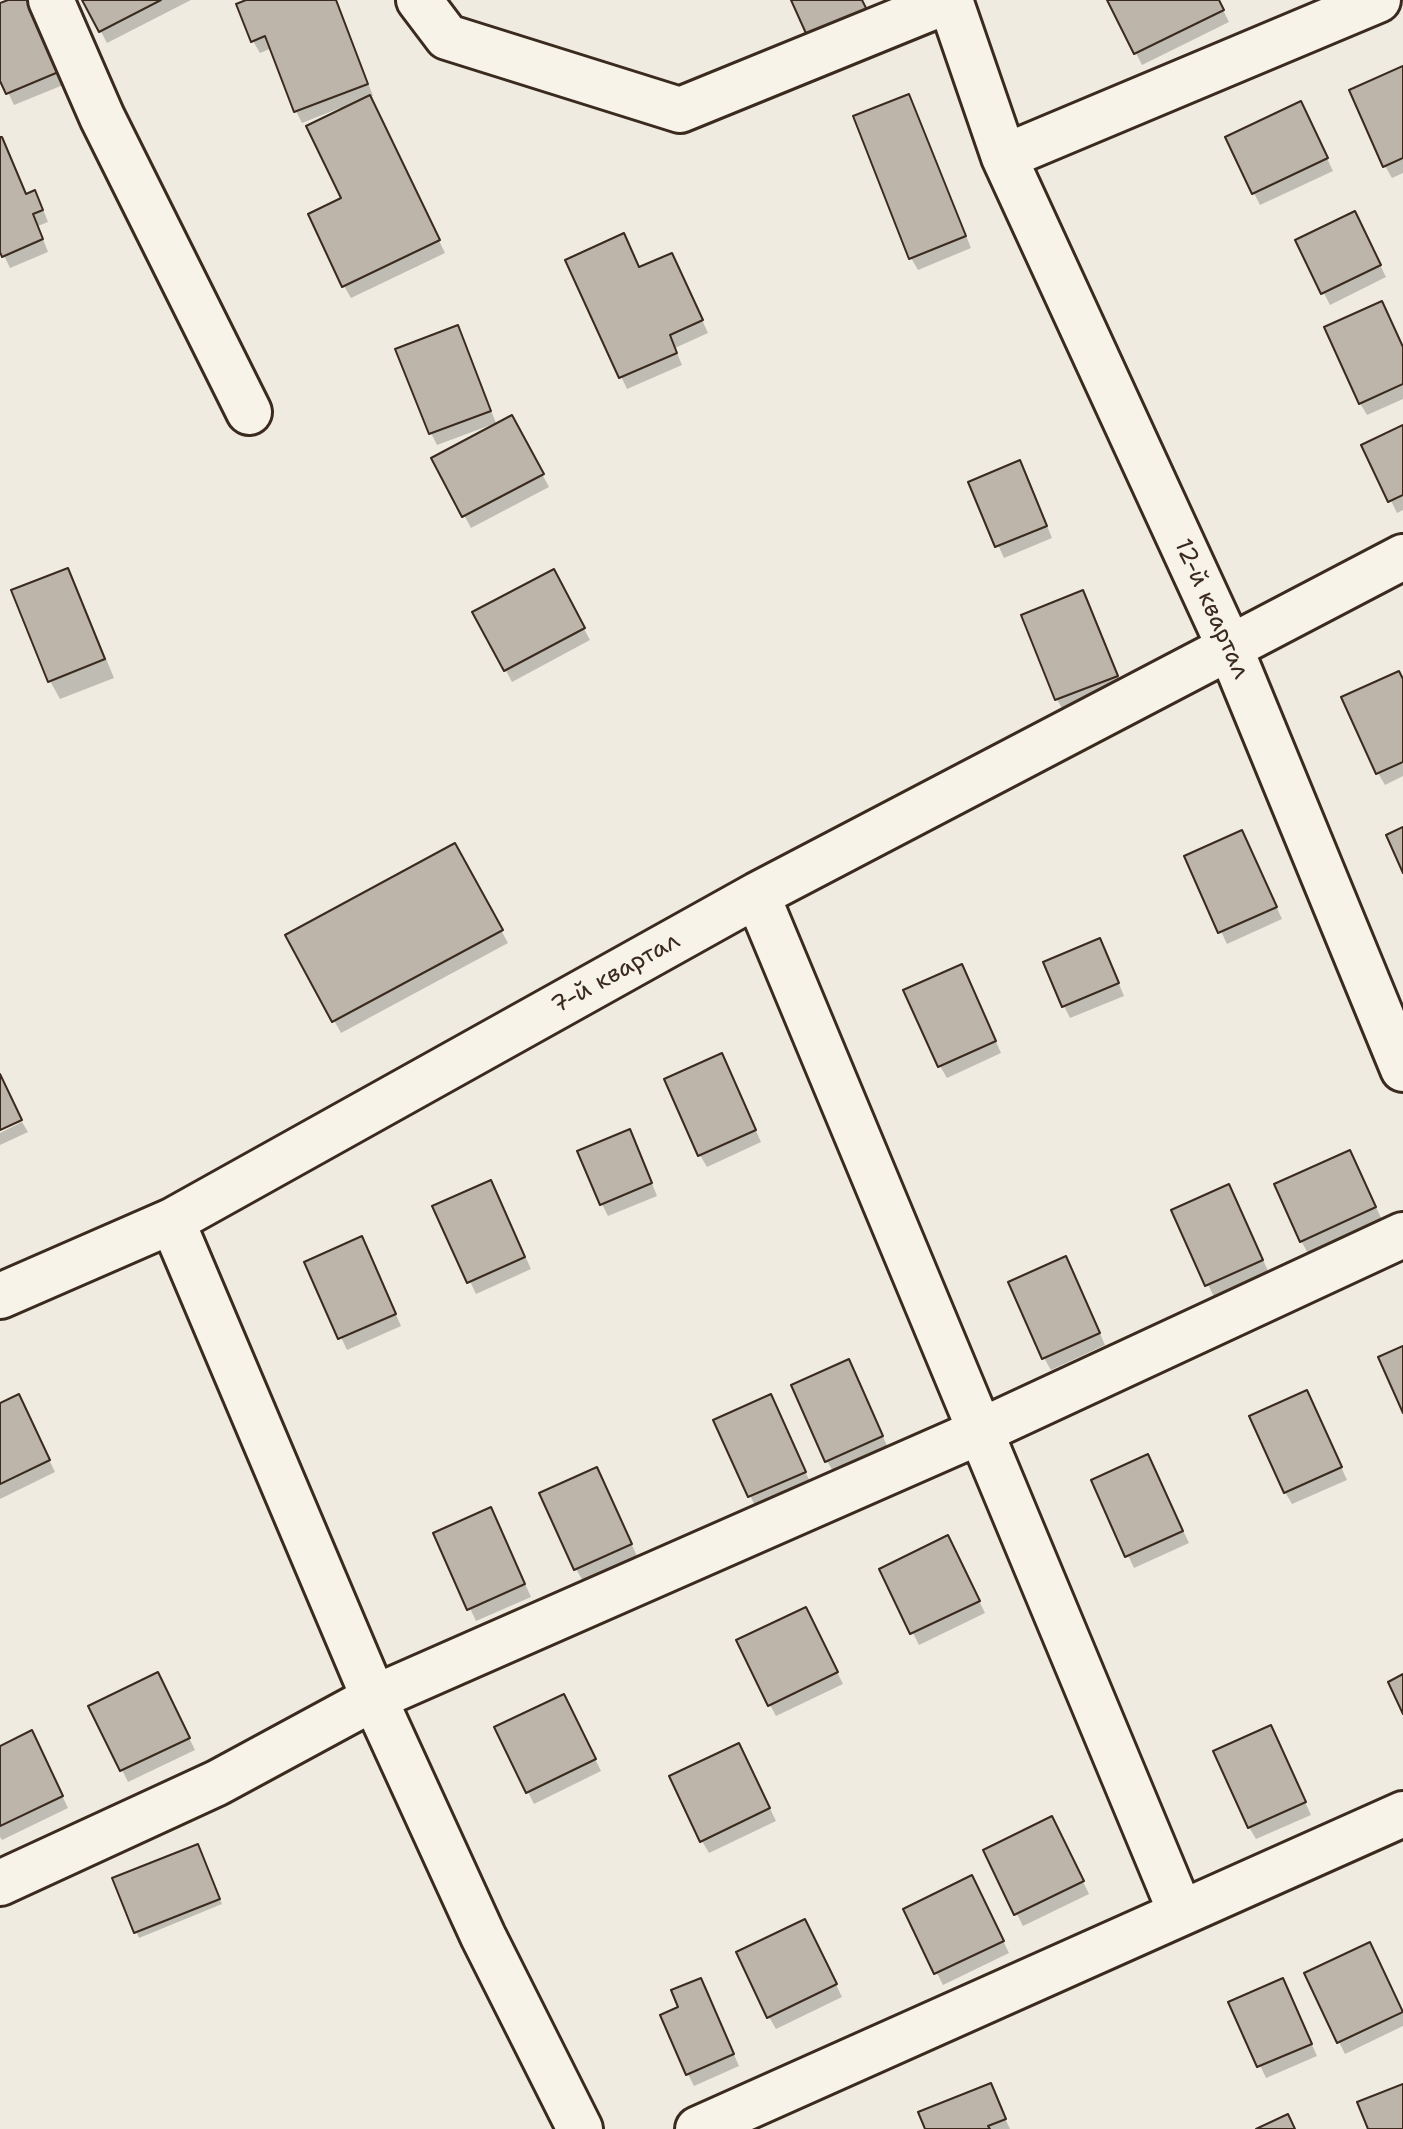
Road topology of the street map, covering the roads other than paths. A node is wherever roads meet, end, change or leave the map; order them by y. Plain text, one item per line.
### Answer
1 (51, 0) edge
2 (419, 0) edge
3 (950, 0) edge
4 (1378, 0) edge
5 (1004, 157) junction
6 (249, 412) dead end
7 (1403, 557) edge
8 (1230, 648) junction
9 (757, 895) junction
10 (1403, 1069) edge
11 (172, 1221) junction
12 (1403, 1235) edge
13 (0, 1296) edge
14 (981, 1431) junction
15 (374, 1698) junction
16 (1403, 1814) edge
17 (0, 1883) edge
18 (1181, 1913) junction
19 (580, 2129) edge
20 (698, 2129) edge

1 - 6 street
2 - 3 street
3 - 5 street, 12-й квартал
4 - 5 street
5 - 8 street, 12-й квартал
7 - 8 street, 7-й квартал
8 - 9 street, 7-й квартал
8 - 10 street, 12-й квартал
9 - 11 street, 7-й квартал
9 - 14 street
11 - 13 street, 7-й квартал
11 - 15 street
12 - 14 street
14 - 15 street
14 - 18 street
15 - 17 street
15 - 19 street
16 - 18 street
18 - 20 street

